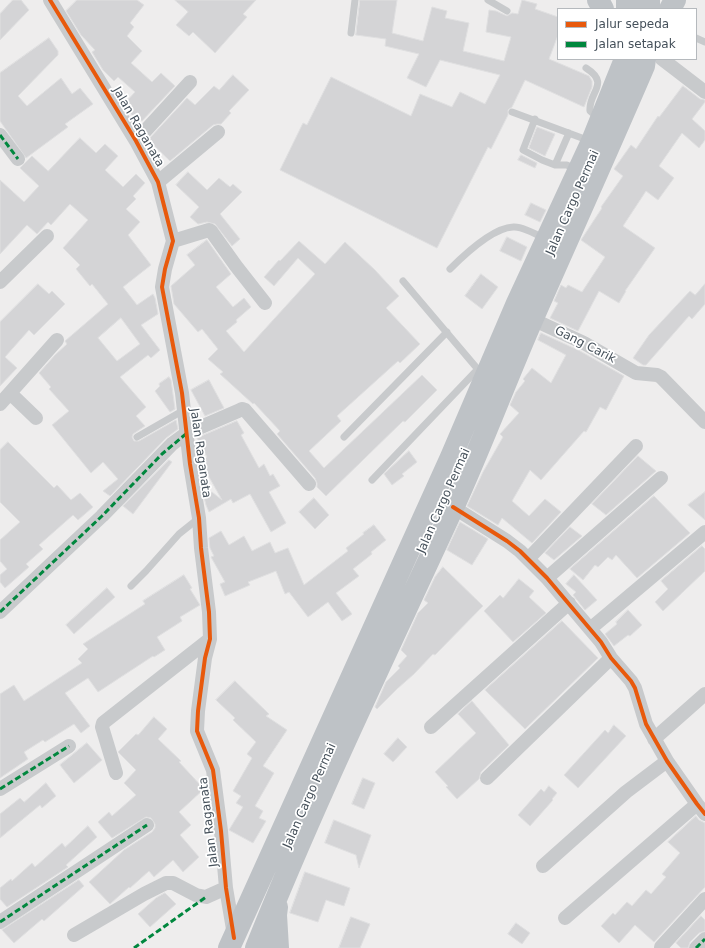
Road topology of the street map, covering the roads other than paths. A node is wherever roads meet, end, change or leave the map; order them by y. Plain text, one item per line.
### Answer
1 (50, 0) edge
2 (354, 0) edge
3 (488, 0) edge
4 (507, 11) dead end
5 (351, 33) dead end
6 (630, 60) edge
7 (663, 60) edge
8 (586, 68) dead end
9 (190, 82) dead end
10 (705, 92) edge
11 (512, 112) dead end
12 (535, 119) junction
13 (601, 120) junction
14 (218, 132) dead end
15 (569, 133) junction
16 (0, 135) edge
17 (136, 140) junction
18 (592, 141) junction
19 (18, 159) dead end
20 (555, 165) junction
21 (578, 171) junction
22 (158, 182) junction
23 (47, 236) dead end
24 (547, 240) junction
25 (174, 241) junction
26 (450, 269) dead end
27 (403, 281) dead end
28 (0, 282) edge
29 (265, 303) dead end
30 (532, 319) junction
31 (447, 332) junction
32 (57, 340) dead end
33 (481, 373) junction
34 (10, 394) junction
35 (0, 404) edge
36 (184, 410) junction
37 (36, 418) dead end
38 (705, 422) edge
39 (187, 433) junction
40 (137, 437) dead end
41 (344, 437) dead end
42 (636, 446) dead end
43 (662, 478) dead end
44 (372, 480) dead end
45 (309, 484) dead end
46 (453, 507) junction
47 (199, 518) junction
48 (705, 532) edge
49 (529, 558) junction
50 (548, 578) junction
51 (131, 586) dead end
52 (568, 603) junction
53 (0, 612) edge
54 (590, 629) junction
55 (210, 639) junction
56 (611, 658) junction
57 (705, 694) edge
58 (431, 727) dead end
59 (654, 739) junction
60 (70, 746) dead end
61 (667, 761) junction
62 (116, 773) dead end
63 (487, 778) dead end
64 (0, 789) edge
65 (701, 809) edge
66 (147, 825) dead end
67 (543, 866) dead end
68 (226, 888) junction
69 (278, 892) junction
70 (705, 899) edge
71 (565, 918) dead end
72 (0, 922) edge
73 (74, 935) dead end
74 (705, 939) edge
75 (232, 945) edge
76 (661, 947) edge
77 (256, 948) edge
78 (278, 948) edge
79 (696, 948) edge

1 - 17 street, Jalan Raganata
2 - 5 lane
3 - 4 lane
6 - 13 highway, Jalan Cargo Permai
6 - 30 highway, Jalan Cargo Permai
7 - 10 street
8 - 13 lane
9 - 17 street
11 - 12 lane
12 - 15 lane
12 - 20 lane
13 - 18 highway, Jalan Cargo Permai
14 - 22 street
15 - 18 lane
15 - 20 lane
16 - 19 street
17 - 22 street, Jalan Raganata
18 - 21 highway, Jalan Cargo Permai
20 - 21 lane
21 - 24 highway, Jalan Cargo Permai
22 - 25 street, Jalan Raganata
23 - 28 street
24 - 26 lane
24 - 33 highway, Jalan Cargo Permai
25 - 29 street
25 - 36 street, Jalan Raganata
27 - 31 lane
30 - 38 street, Gang Carik
30 - 46 highway, Jalan Cargo Permai
31 - 33 lane
31 - 41 lane
32 - 34 street
33 - 44 lane
33 - 75 highway, Jalan Cargo Permai
34 - 35 street
34 - 37 street
36 - 39 street, Jalan Raganata
36 - 40 lane
39 - 45 street
39 - 47 street, Jalan Raganata
39 - 53 street
42 - 49 street
43 - 50 street
46 - 49 street
46 - 69 highway, Jalan Cargo Permai
47 - 51 lane
47 - 55 street, Jalan Raganata
48 - 54 street
49 - 50 street
50 - 52 street
52 - 54 street
52 - 58 street
54 - 56 street
55 - 62 street
55 - 68 street, Jalan Raganata
56 - 59 street
56 - 63 street
57 - 59 street
59 - 61 street
60 - 64 street
61 - 65 street
61 - 67 street
65 - 71 street
66 - 72 street
68 - 73 street
68 - 75 street, Jalan Raganata
69 - 77 highway, Jalan Cargo Permai
69 - 78 highway
70 - 76 street
74 - 79 street

